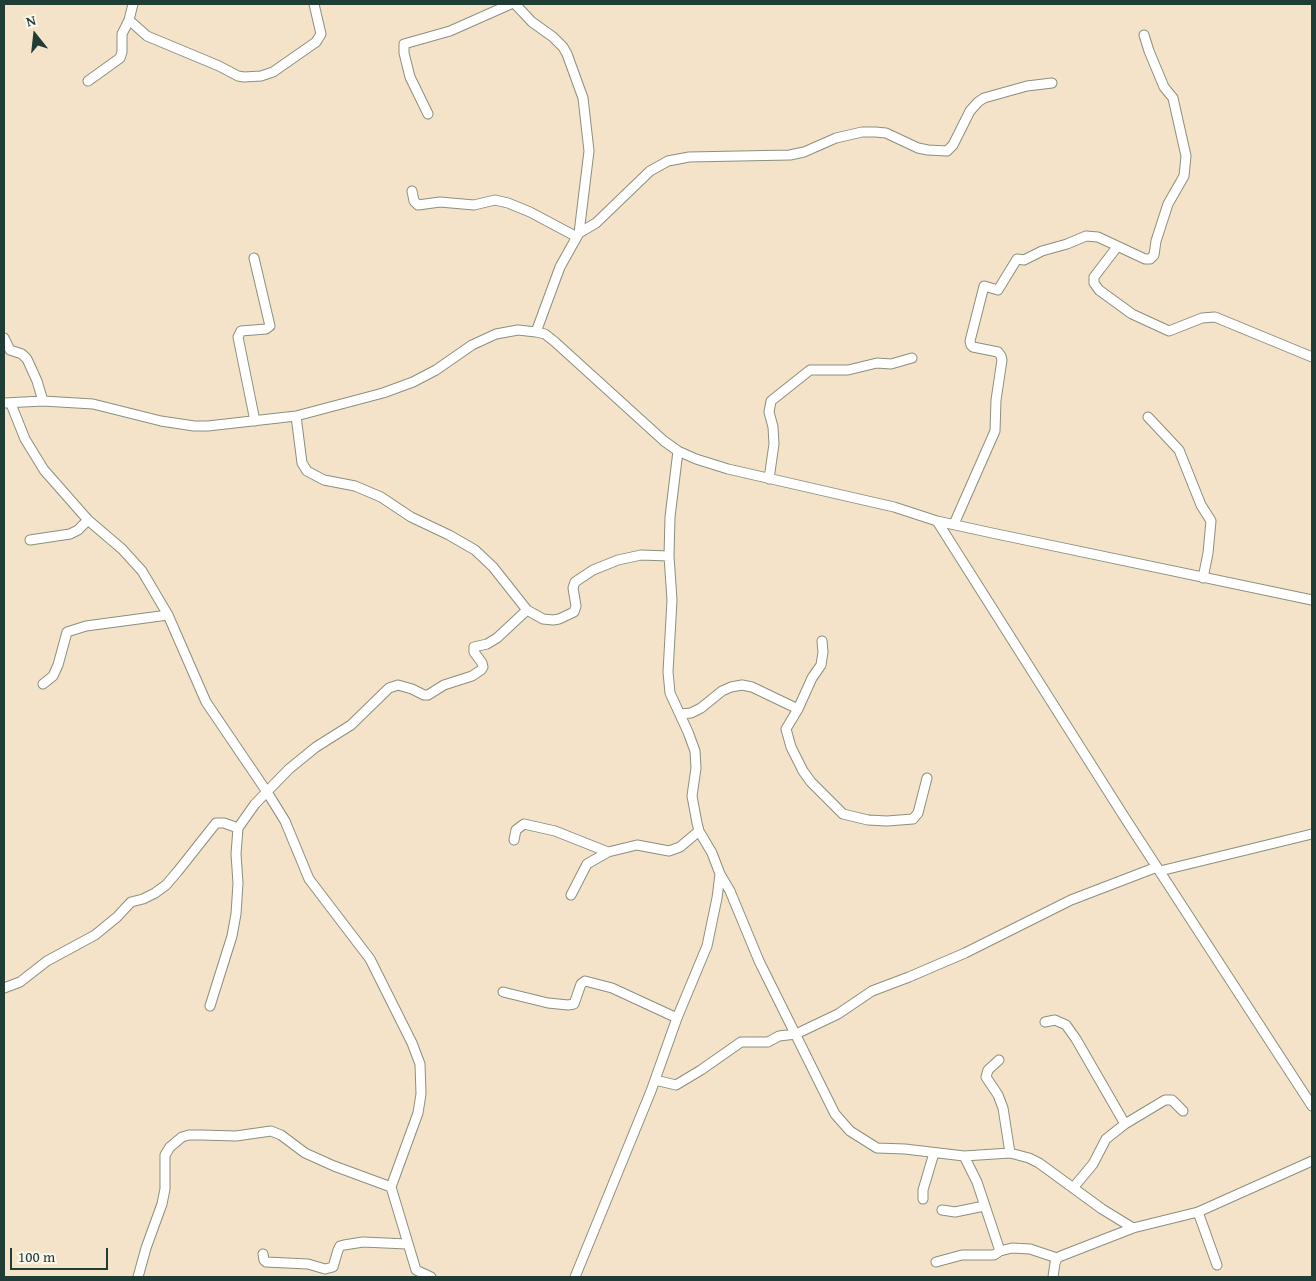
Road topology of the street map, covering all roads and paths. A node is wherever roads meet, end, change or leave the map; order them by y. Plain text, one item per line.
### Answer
1 (133, 4) edge
2 (314, 4) edge
3 (511, 4) edge
4 (515, 4) edge
5 (129, 20) junction
6 (1144, 35) dead end
7 (88, 81) dead end
8 (1052, 83) dead end
9 (428, 114) dead end
10 (412, 192) dead end
11 (578, 235) junction
12 (1117, 247) junction
13 (254, 258) dead end
14 (536, 332) junction
15 (4, 338) edge
16 (1312, 357) edge
17 (912, 358) dead end
18 (43, 401) junction
19 (8, 403) edge
20 (296, 416) junction
21 (1148, 417) dead end
22 (254, 422) junction
23 (678, 451) junction
24 (769, 479) junction
25 (88, 520) junction
26 (937, 521) junction
27 (954, 524) junction
28 (30, 540) dead end
29 (669, 556) junction
30 (1203, 578) junction
31 (1312, 599) edge
32 (527, 610) junction
33 (168, 615) junction
34 (822, 641) dead end
35 (43, 684) dead end
36 (798, 709) junction
37 (680, 714) junction
38 (927, 778) dead end
39 (267, 792) junction
40 (238, 828) junction
41 (699, 831) junction
42 (1312, 834) edge
43 (514, 840) dead end
44 (608, 852) junction
45 (1158, 869) junction
46 (720, 874) junction
47 (571, 895) dead end
48 (4, 988) edge
49 (503, 992) dead end
50 (210, 1006) dead end
51 (677, 1018) junction
52 (1045, 1022) dead end
53 (796, 1034) junction
54 (999, 1060) dead end
55 (655, 1080) junction
56 (1312, 1106) edge
57 (1183, 1110) dead end
58 (1125, 1124) junction
59 (1010, 1152) junction
60 (934, 1153) junction
61 (964, 1156) junction
62 (1312, 1161) edge
63 (391, 1187) junction
64 (1073, 1188) junction
65 (923, 1199) dead end
66 (984, 1206) junction
67 (942, 1210) dead end
68 (1198, 1212) junction
69 (1133, 1228) junction
70 (407, 1244) junction
71 (1000, 1251) junction
72 (263, 1254) dead end
73 (1057, 1258) junction
74 (936, 1262) dead end
75 (1217, 1265) dead end
76 (138, 1277) edge
77 (431, 1277) edge
78 (575, 1277) edge
79 (1053, 1277) edge

1 - 5 street
2 - 5 street
3 - 9 street
4 - 11 street
5 - 7 street
6 - 12 street
8 - 11 street
10 - 11 street
11 - 14 street
12 - 16 street
12 - 27 street
13 - 22 street
14 - 20 street
14 - 23 street
15 - 18 street
17 - 24 street
18 - 19 street
18 - 22 street
19 - 25 street
20 - 22 street
20 - 32 street
21 - 30 street
23 - 24 street
23 - 29 street
24 - 26 street
25 - 28 street
25 - 33 street
26 - 27 street
26 - 45 street
27 - 30 street
29 - 32 street
29 - 37 street
30 - 31 street
32 - 39 street
33 - 35 street
33 - 39 street
34 - 36 street
36 - 37 street
36 - 38 street
37 - 41 street
39 - 40 street
39 - 63 street
40 - 48 street
40 - 50 street
41 - 44 street
41 - 46 street
42 - 45 street
43 - 44 street
44 - 47 street
45 - 53 street
45 - 56 street
46 - 51 street
46 - 53 street
49 - 51 street
51 - 55 street
52 - 58 street
53 - 55 street
53 - 60 street
54 - 59 street
55 - 78 street
57 - 58 street
58 - 64 street
59 - 61 street
59 - 64 street
60 - 61 street
60 - 65 street
61 - 66 street
62 - 68 street
63 - 70 street
63 - 76 street
64 - 69 street
66 - 67 street
66 - 71 street
68 - 69 street
68 - 75 street
69 - 73 street
70 - 72 street
70 - 77 street
71 - 73 street
71 - 74 street
73 - 79 street

